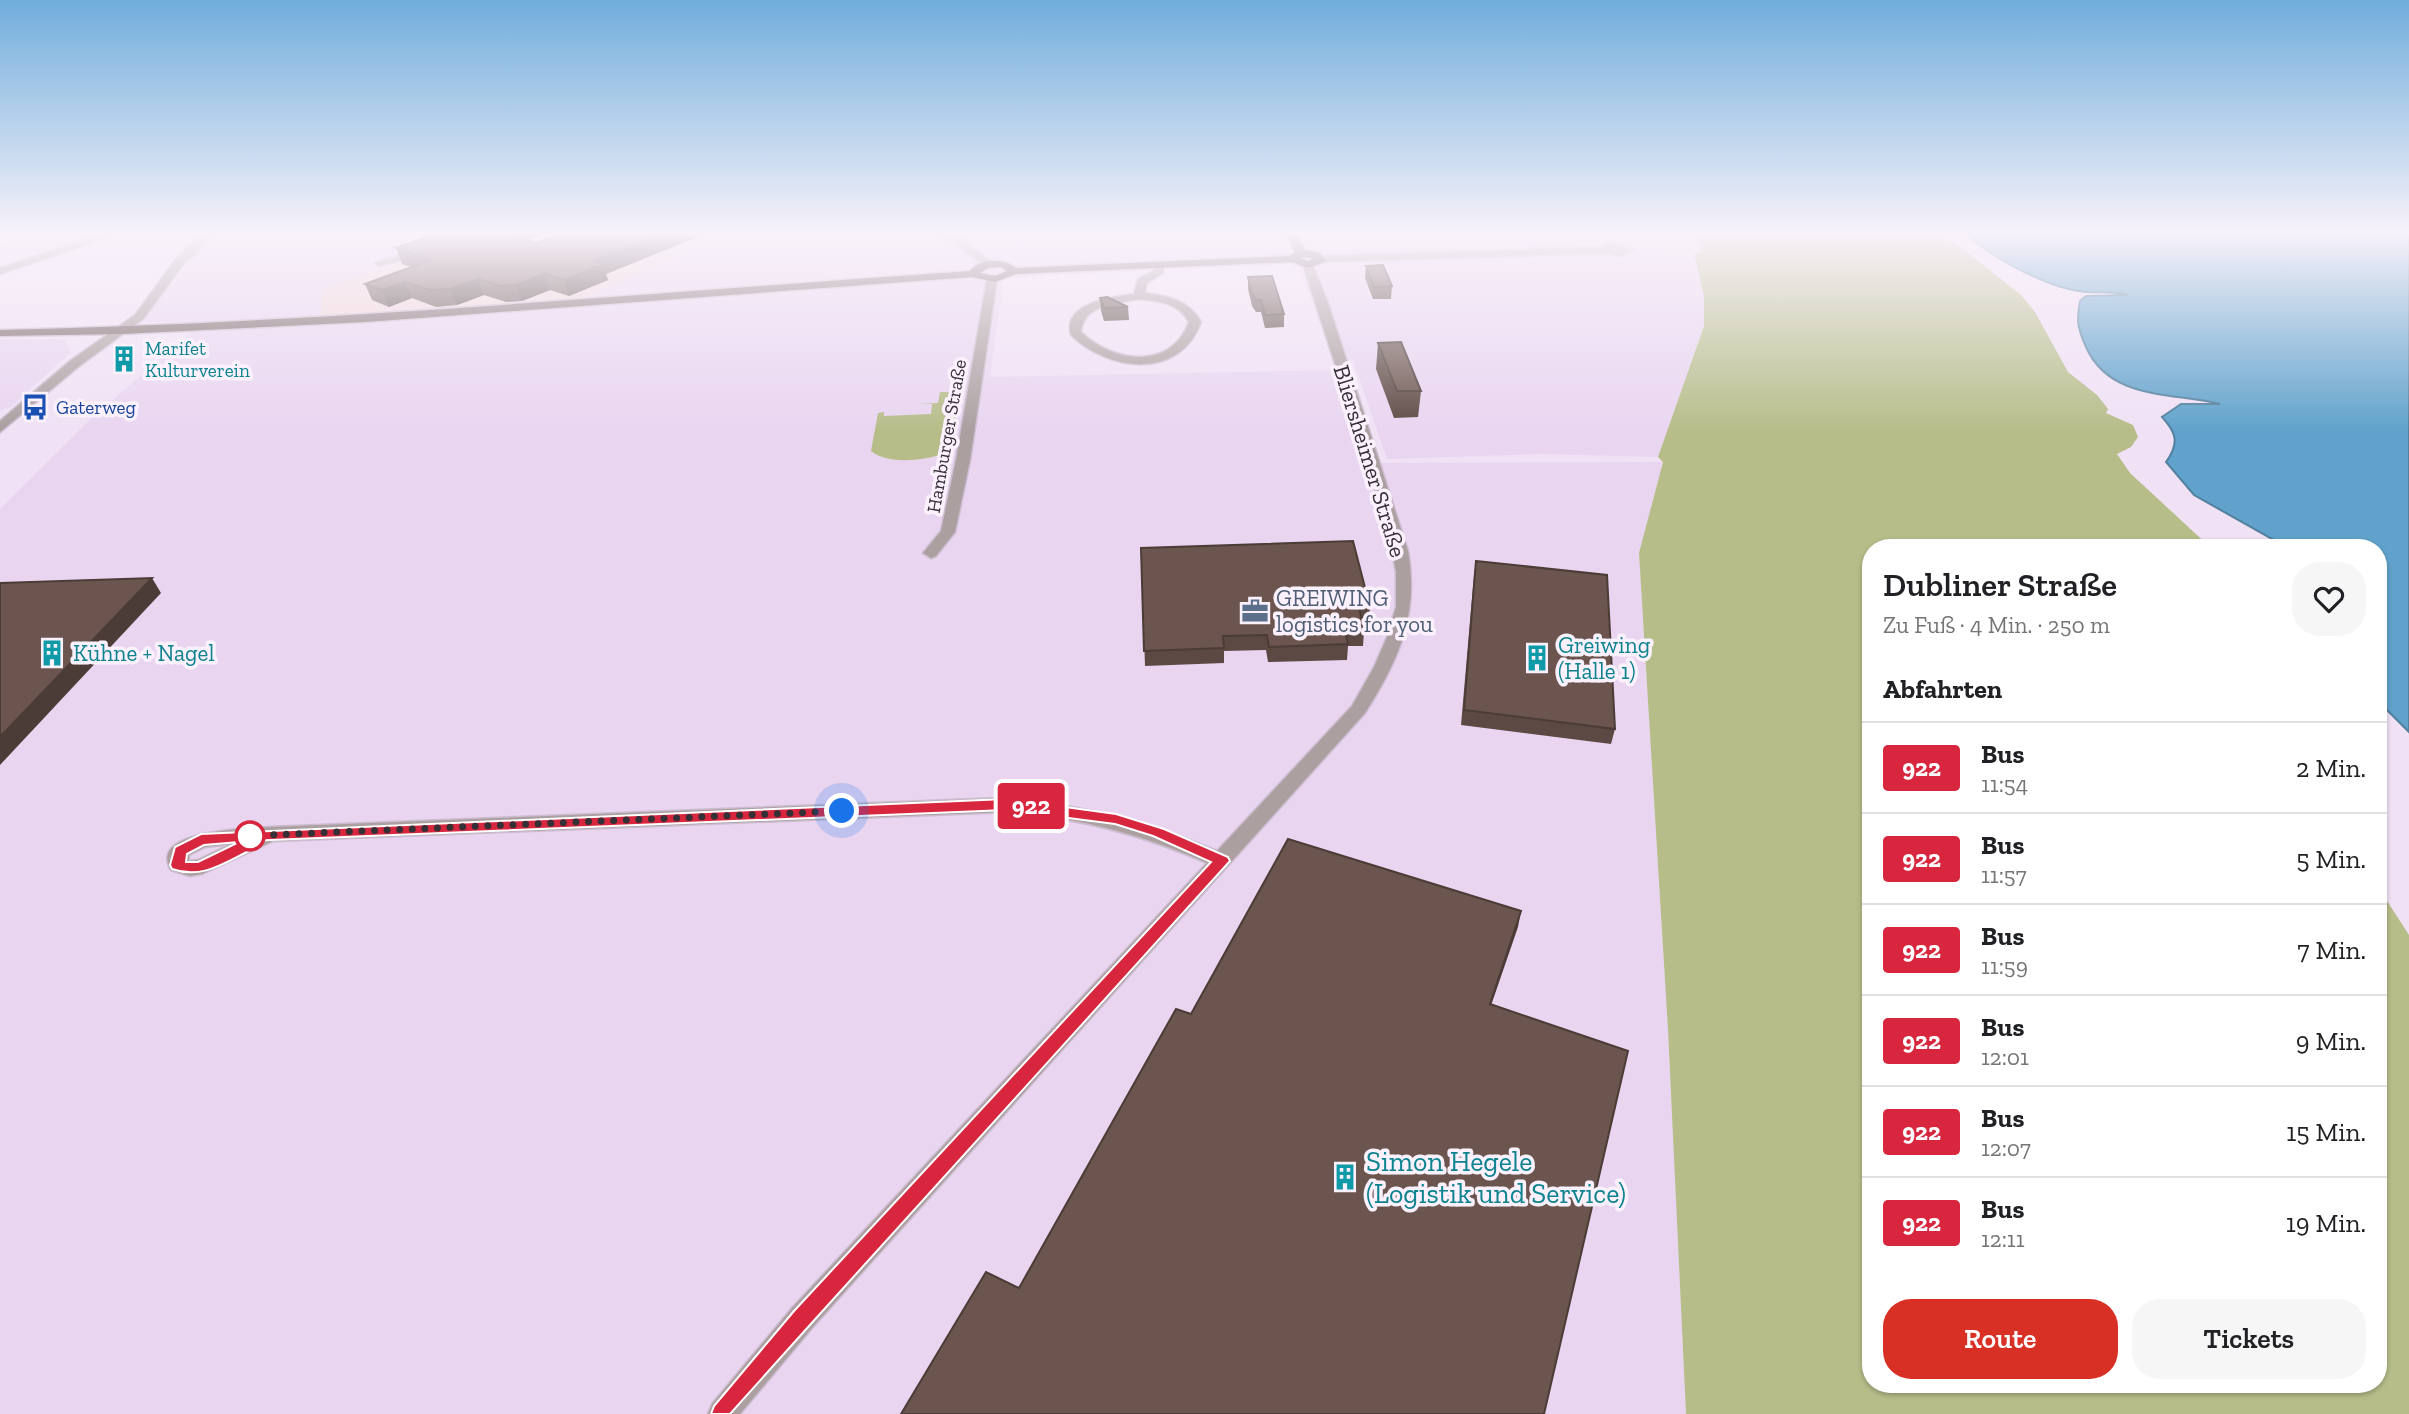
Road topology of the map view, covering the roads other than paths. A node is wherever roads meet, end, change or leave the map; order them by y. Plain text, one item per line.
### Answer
1 (149, 299) edge
2 (621, 299) edge
3 (989, 299) edge
4 (1122, 299) edge
5 (1158, 299) edge
6 (1314, 299) edge
7 (0, 326) edge
8 (118, 329) junction
9 (0, 333) edge
10 (15, 415) junction
11 (0, 416) edge
12 (0, 428) edge
13 (931, 553) dead end
14 (270, 834) dead end
15 (1222, 861) junction
16 (722, 1414) edge

1 - 8 street
2 - 8 main road
3 - 13 street, Hamburger Straße
4 - 5 street
6 - 15 street, Bliersheimer Straße
7 - 8 main road
8 - 9 main road
8 - 10 street
10 - 11 street
10 - 12 street
14 - 15 street
15 - 16 street, Bliersheimer Straße

